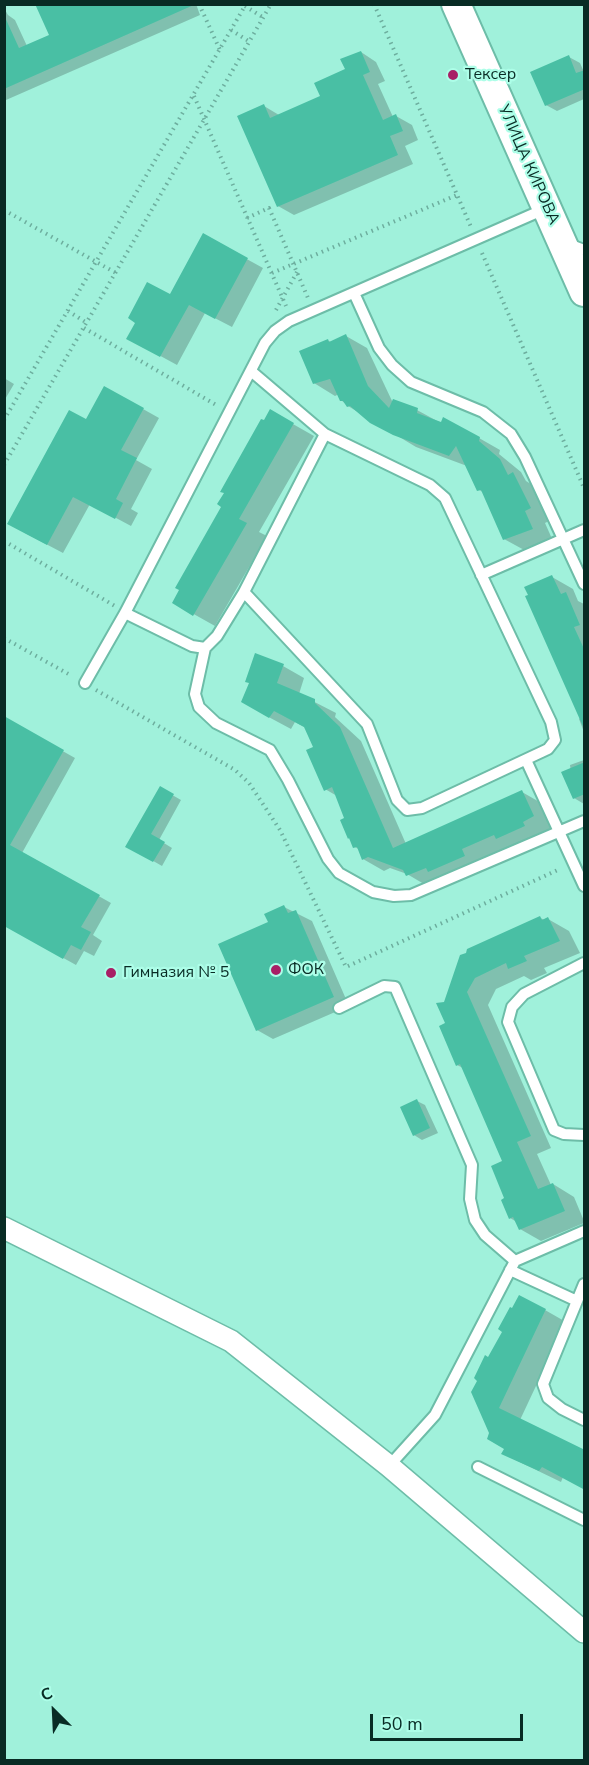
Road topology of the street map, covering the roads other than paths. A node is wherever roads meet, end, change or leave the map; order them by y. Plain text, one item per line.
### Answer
1 (456, 4) edge
2 (547, 208) junction
3 (573, 246) edge
4 (585, 292) edge
5 (354, 293) junction
6 (251, 370) junction
7 (325, 434) junction
8 (585, 530) edge
9 (565, 539) junction
10 (482, 575) junction
11 (585, 584) edge
12 (244, 592) junction
13 (124, 613) junction
14 (204, 648) junction
15 (85, 683) dead end
16 (526, 760) junction
17 (585, 821) edge
18 (559, 832) junction
19 (585, 886) edge
20 (585, 963) edge
21 (339, 1008) dead end
22 (585, 1135) edge
23 (4, 1228) edge
24 (585, 1231) edge
25 (513, 1265) junction
26 (585, 1284) edge
27 (577, 1301) junction
28 (585, 1420) edge
29 (389, 1466) junction
30 (478, 1467) dead end
31 (585, 1520) edge
32 (585, 1632) edge

1 - 2 main road, УЛИЦА КИРОВА
2 - 3 main road, УЛИЦА КИРОВА
2 - 5 lane
3 - 4 main road, УЛИЦА КИРОВА
5 - 6 lane
5 - 9 lane
6 - 7 lane
6 - 13 lane
7 - 10 lane
7 - 12 lane
8 - 9 lane
9 - 10 lane
9 - 11 lane
10 - 16 lane
12 - 14 lane
12 - 16 lane
13 - 14 lane
13 - 15 lane
14 - 18 lane
16 - 18 lane
17 - 18 lane
18 - 19 lane
20 - 22 lane
21 - 25 lane
23 - 29 street
24 - 25 lane
25 - 27 lane
25 - 29 lane
26 - 27 lane
27 - 28 lane
29 - 32 street
30 - 31 lane

